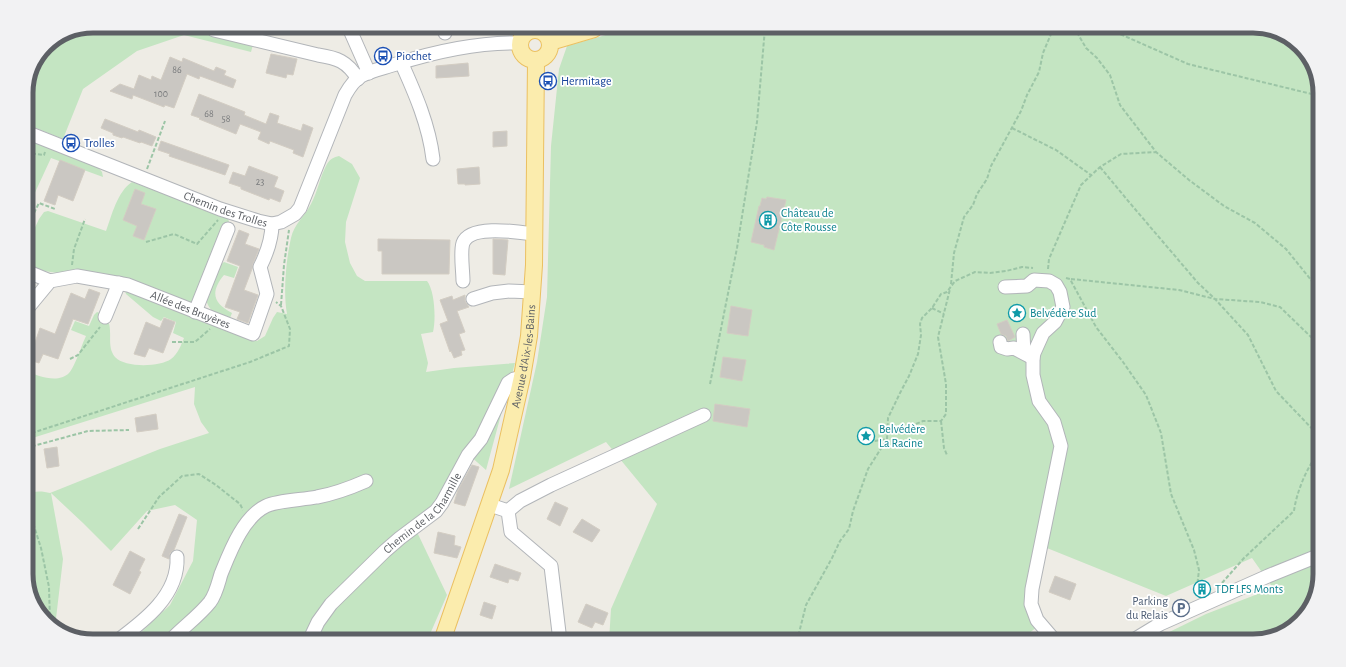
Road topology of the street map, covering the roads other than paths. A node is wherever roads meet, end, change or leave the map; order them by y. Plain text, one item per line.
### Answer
1 (227, 33) edge
2 (351, 33) edge
3 (527, 33) edge
4 (544, 33) edge
5 (580, 33) edge
6 (550, 42) junction
7 (520, 43) junction
8 (536, 61) junction
9 (401, 62) junction
10 (363, 76) junction
11 (33, 135) edge
12 (433, 159) dead end
13 (272, 224) junction
14 (228, 229) dead end
15 (534, 234) junction
16 (33, 274) edge
17 (50, 281) junction
18 (463, 281) dead end
19 (119, 284) junction
20 (1005, 287) dead end
21 (533, 292) junction
22 (473, 300) dead end
23 (33, 302) edge
24 (195, 312) junction
25 (105, 317) road end
26 (1023, 334) dead end
27 (1000, 342) dead end
28 (1029, 356) junction
29 (522, 378) junction
30 (704, 415) dead end
31 (366, 481) dead end
32 (490, 505) junction
33 (508, 511) junction
34 (177, 557) dead end
35 (1313, 558) edge
36 (126, 634) edge
37 (177, 634) edge
38 (312, 634) edge
39 (444, 634) edge
40 (559, 634) edge
41 (1049, 634) edge
42 (1144, 634) edge

1 - 10 street
2 - 10 street
3 - 7 main road
4 - 6 main road
5 - 6 main road
6 - 8 main road
7 - 8 main road
7 - 9 street
8 - 15 main road, Avenue d'Aix-les-Bains
9 - 10 street
9 - 12 street
10 - 13 street, Chemin des Trolles
11 - 13 street, Chemin des Trolles
13 - 24 street, Allée des Bruyères
14 - 24 street
15 - 18 street
15 - 21 main road, Avenue d'Aix-les-Bains
16 - 17 street
17 - 19 street, Allée des Bruyères
17 - 23 street
19 - 24 street, Allée des Bruyères
19 - 25 street
20 - 28 street
21 - 22 street
21 - 29 main road, Avenue d'Aix-les-Bains
26 - 28 street
27 - 28 street
28 - 41 street
29 - 32 main road, Avenue d'Aix-les-Bains
29 - 38 street, Chemin de la Charmille
30 - 33 street
31 - 37 street
32 - 33 street
32 - 39 main road, Avenue d'Aix-les-Bains
33 - 40 street
34 - 36 street
35 - 42 street

